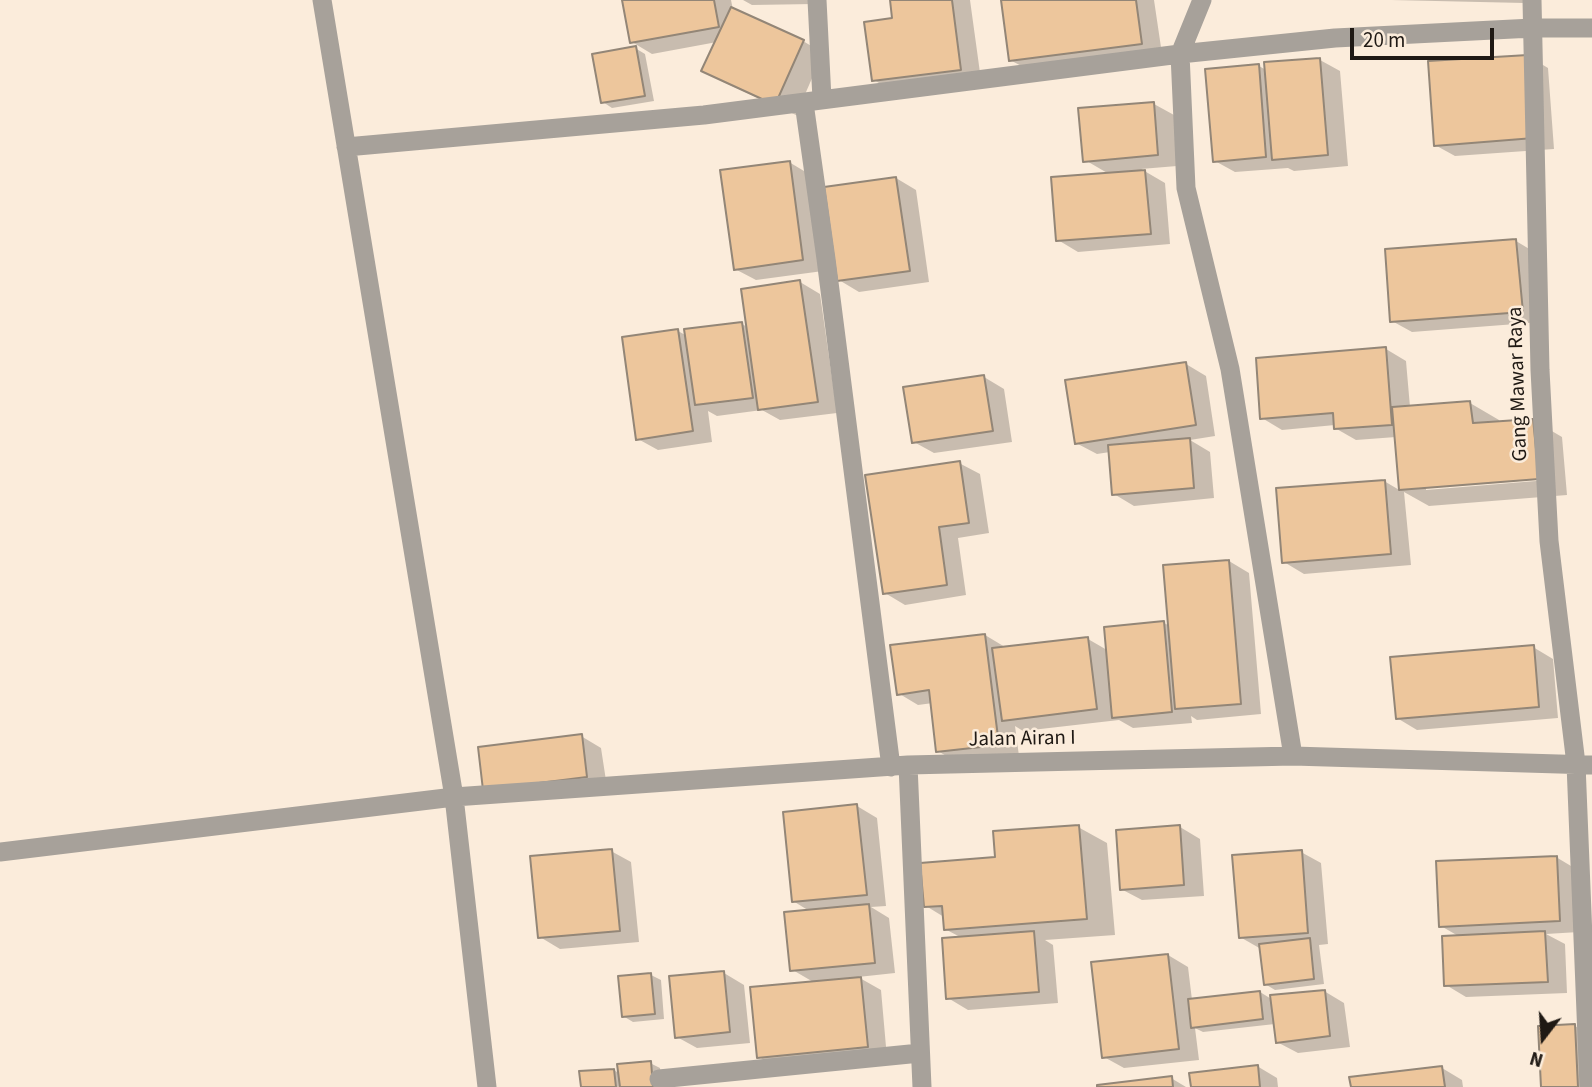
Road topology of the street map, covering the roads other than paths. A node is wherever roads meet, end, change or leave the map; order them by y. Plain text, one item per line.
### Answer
1 (322, 0) edge
2 (817, 0) edge
3 (1202, 0) edge
4 (1532, 0) edge
5 (1533, 28) junction
6 (1592, 28) edge
7 (1180, 54) junction
8 (813, 101) junction
9 (346, 147) junction
10 (1293, 756) junction
11 (1584, 764) edge
12 (900, 766) junction
13 (454, 797) junction
14 (0, 852) edge
15 (920, 1054) junction
16 (659, 1079) dead end
17 (487, 1087) edge
18 (922, 1087) edge
19 (1590, 1087) edge

1 - 9 street
2 - 8 street
3 - 7 street
4 - 5 street, Gang Mawar Raya
5 - 6 street
5 - 7 street
5 - 11 street, Gang Mawar Raya
7 - 8 street
7 - 10 street
8 - 9 street
8 - 12 street
9 - 13 street
10 - 11 street, Jalan Airan I
10 - 12 street, Jalan Airan I
11 - 19 street, Gang Mawar Raya
12 - 13 street, Jalan Airan I
12 - 15 street
13 - 14 street, Jalan Airan I
13 - 17 street
15 - 16 street
15 - 18 street

